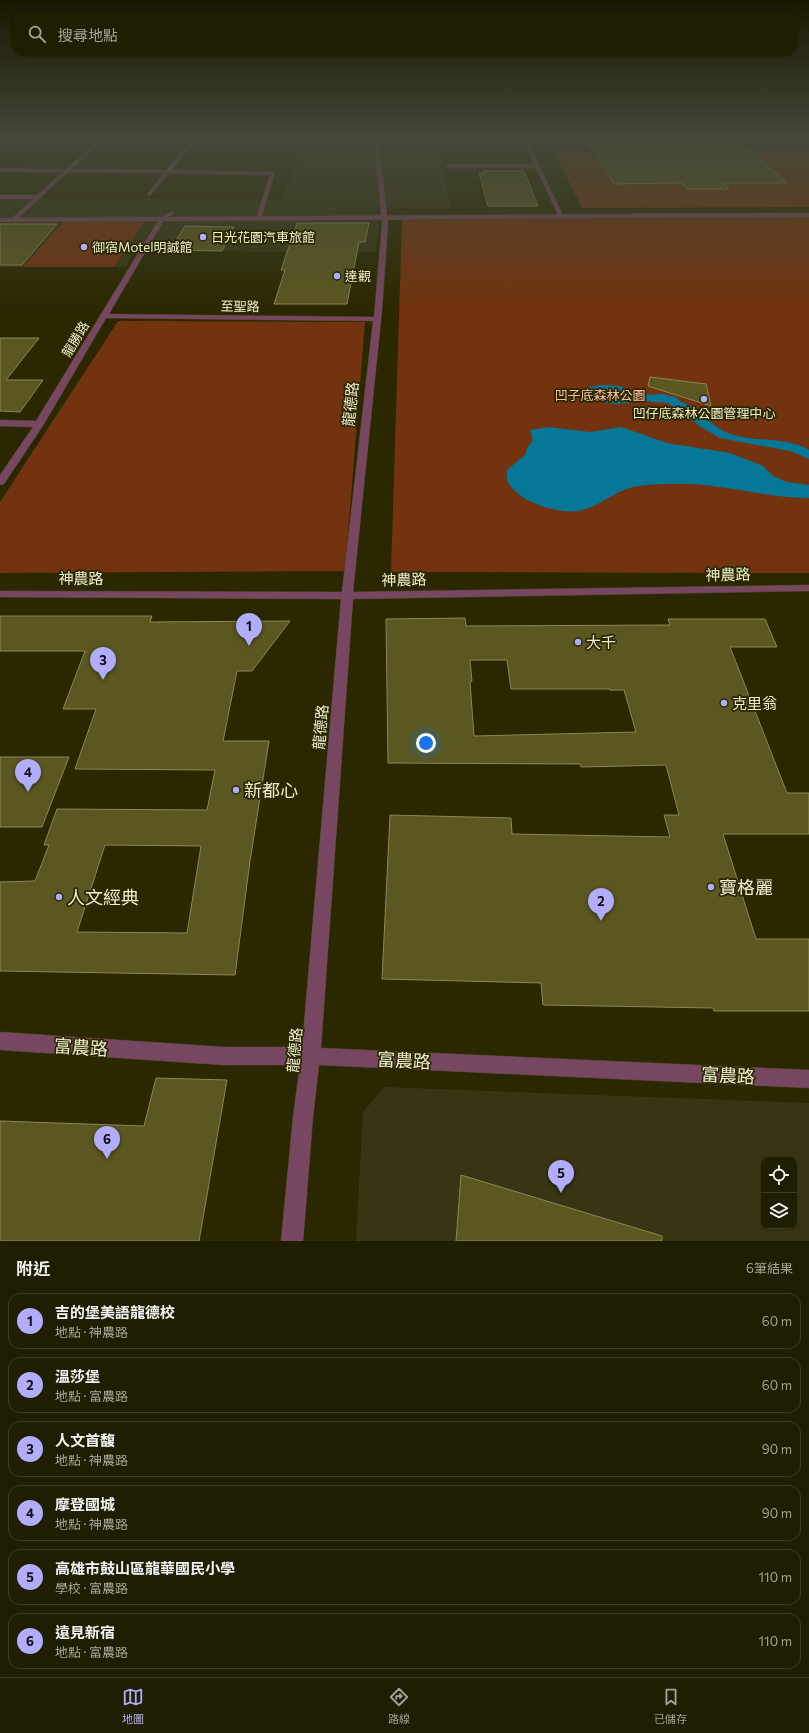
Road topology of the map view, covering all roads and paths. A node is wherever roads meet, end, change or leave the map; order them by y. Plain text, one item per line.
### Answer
1 (266, 196) edge
2 (382, 196) edge
3 (552, 196) edge
4 (0, 197) edge
5 (38, 197) joint
6 (809, 210) edge
7 (172, 213) junction
8 (560, 213) junction
9 (0, 214) edge
10 (19, 214) junction
11 (384, 214) junction
12 (260, 215) junction
13 (809, 215) edge
14 (162, 219) junction
15 (0, 220) edge
16 (13, 220) junction
17 (104, 316) junction
18 (377, 319) junction
19 (0, 423) edge
20 (39, 424) junction
21 (0, 482) edge
22 (809, 588) edge
23 (0, 594) edge
24 (347, 596) junction
25 (0, 1041) edge
26 (311, 1056) junction
27 (809, 1079) edge
28 (292, 1241) edge

1 - 12 street
2 - 11 street, 龍德路
3 - 8 street
4 - 5 street
5 - 10 street
6 - 8 street
7 - 10 street
7 - 12 street
7 - 14 street, 龍勝路
8 - 11 street
8 - 13 street
9 - 10 street
10 - 16 street
11 - 12 street
11 - 18 street, 龍德路
12 - 14 street
14 - 16 street
14 - 17 street, 龍勝路
15 - 16 street
17 - 18 street, 至聖路
17 - 20 street, 龍勝路
18 - 24 street, 龍德路
19 - 20 street
20 - 21 street, 龍勝路
22 - 24 street, 神農路
23 - 24 street, 神農路
24 - 26 street, 龍德路
25 - 26 street, 富農路
26 - 27 street, 富農路
26 - 28 street, 龍德路

